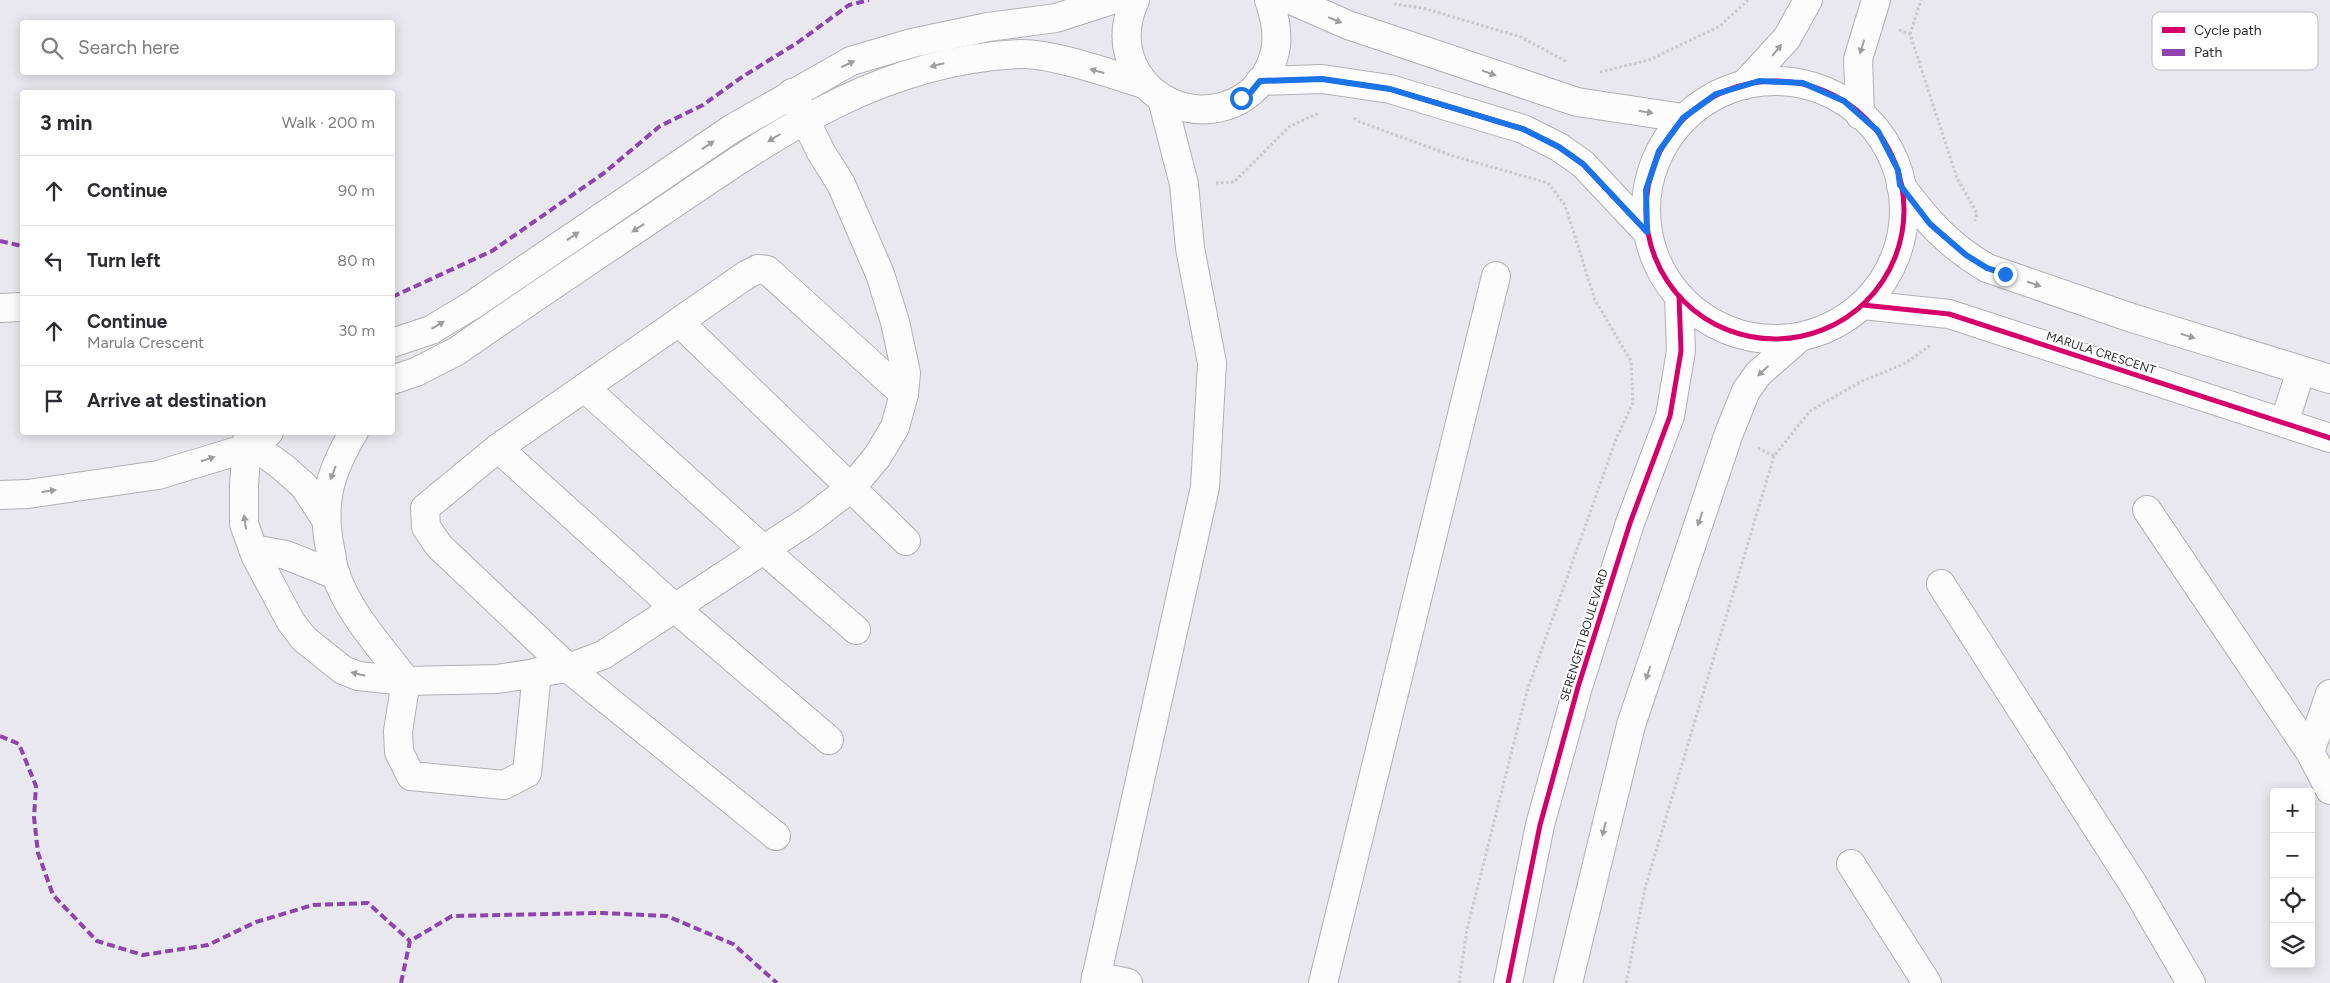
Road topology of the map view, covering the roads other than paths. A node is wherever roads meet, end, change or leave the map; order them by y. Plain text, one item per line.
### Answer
1 (1112, 0) edge
2 (1134, 0) edge
3 (1269, 0) edge
4 (1291, 0) edge
5 (1808, 0) edge
6 (1873, 10) edge
7 (1260, 81) junction
8 (1744, 85) junction
9 (1153, 91) junction
10 (792, 93) junction
11 (1860, 115) junction
12 (1683, 118) junction
13 (805, 119) junction
14 (1900, 185) junction
15 (1647, 232) junction
16 (1496, 276) dead end
17 (1679, 296) junction
18 (1863, 304) junction
19 (20, 307) edge
20 (0, 308) edge
21 (679, 322) junction
22 (1799, 338) junction
23 (395, 342) edge
24 (2301, 370) junction
25 (395, 379) edge
26 (2330, 379) edge
27 (585, 388) junction
28 (904, 394) junction
29 (2284, 424) junction
30 (352, 435) edge
31 (2330, 438) edge
32 (254, 440) edge
33 (498, 448) junction
34 (851, 488) junction
35 (0, 495) edge
36 (2147, 510) dead end
37 (325, 518) junction
38 (906, 540) dead end
39 (253, 549) junction
40 (764, 550) junction
41 (336, 576) junction
42 (1941, 584) dead end
43 (676, 609) junction
44 (856, 630) dead end
45 (568, 668) junction
46 (537, 672) junction
47 (406, 681) junction
48 (2330, 694) edge
49 (829, 740) dead end
50 (2310, 752) junction
51 (2330, 790) edge
52 (776, 836) dead end
53 (1851, 864) dead end
54 (1095, 979) edge
55 (1128, 983) edge
56 (1323, 983) edge
57 (1508, 983) edge
58 (1568, 983) edge
59 (1927, 983) edge
60 (2191, 983) edge

10 -> 1 street
2 - 9 street
3 - 7 street
4 -> 12 street
8 -> 5 street
6 -> 11 street
7 - 9 street
7 - 15 street
8 - 11 street
8 - 12 street
9 -> 13 street
9 - 54 street
10 - 13 street
23 -> 10 street
11 - 14 street
12 - 15 street
13 -> 25 street
13 - 28 street
14 - 18 street
14 -> 24 street
15 - 17 street
16 - 56 street
17 - 22 street
17 - 57 street, SERENGETI BOULEVARD
18 - 22 street
18 - 29 street, MARULA CRESCENT
19 - 20 street
21 - 27 street
21 - 28 street
21 - 34 street
22 -> 58 street
24 - 26 street
24 - 29 street
27 - 33 street
27 - 40 street
28 - 34 street
29 - 31 street, MARULA CRESCENT
30 -> 37 street
35 -> 32 street
32 - 37 street
39 -> 32 street
33 - 43 street
33 - 45 street
34 - 38 street
34 - 40 street
36 - 50 street
37 - 41 street
39 - 41 street
47 -> 39 street
40 - 43 street
40 - 44 street
41 - 47 street
42 - 60 street
43 - 45 street
43 - 49 street
45 - 46 street
45 - 52 street
46 - 47 street
46 - 47 street
48 - 50 street
50 - 51 street
53 - 59 street
54 - 55 street

